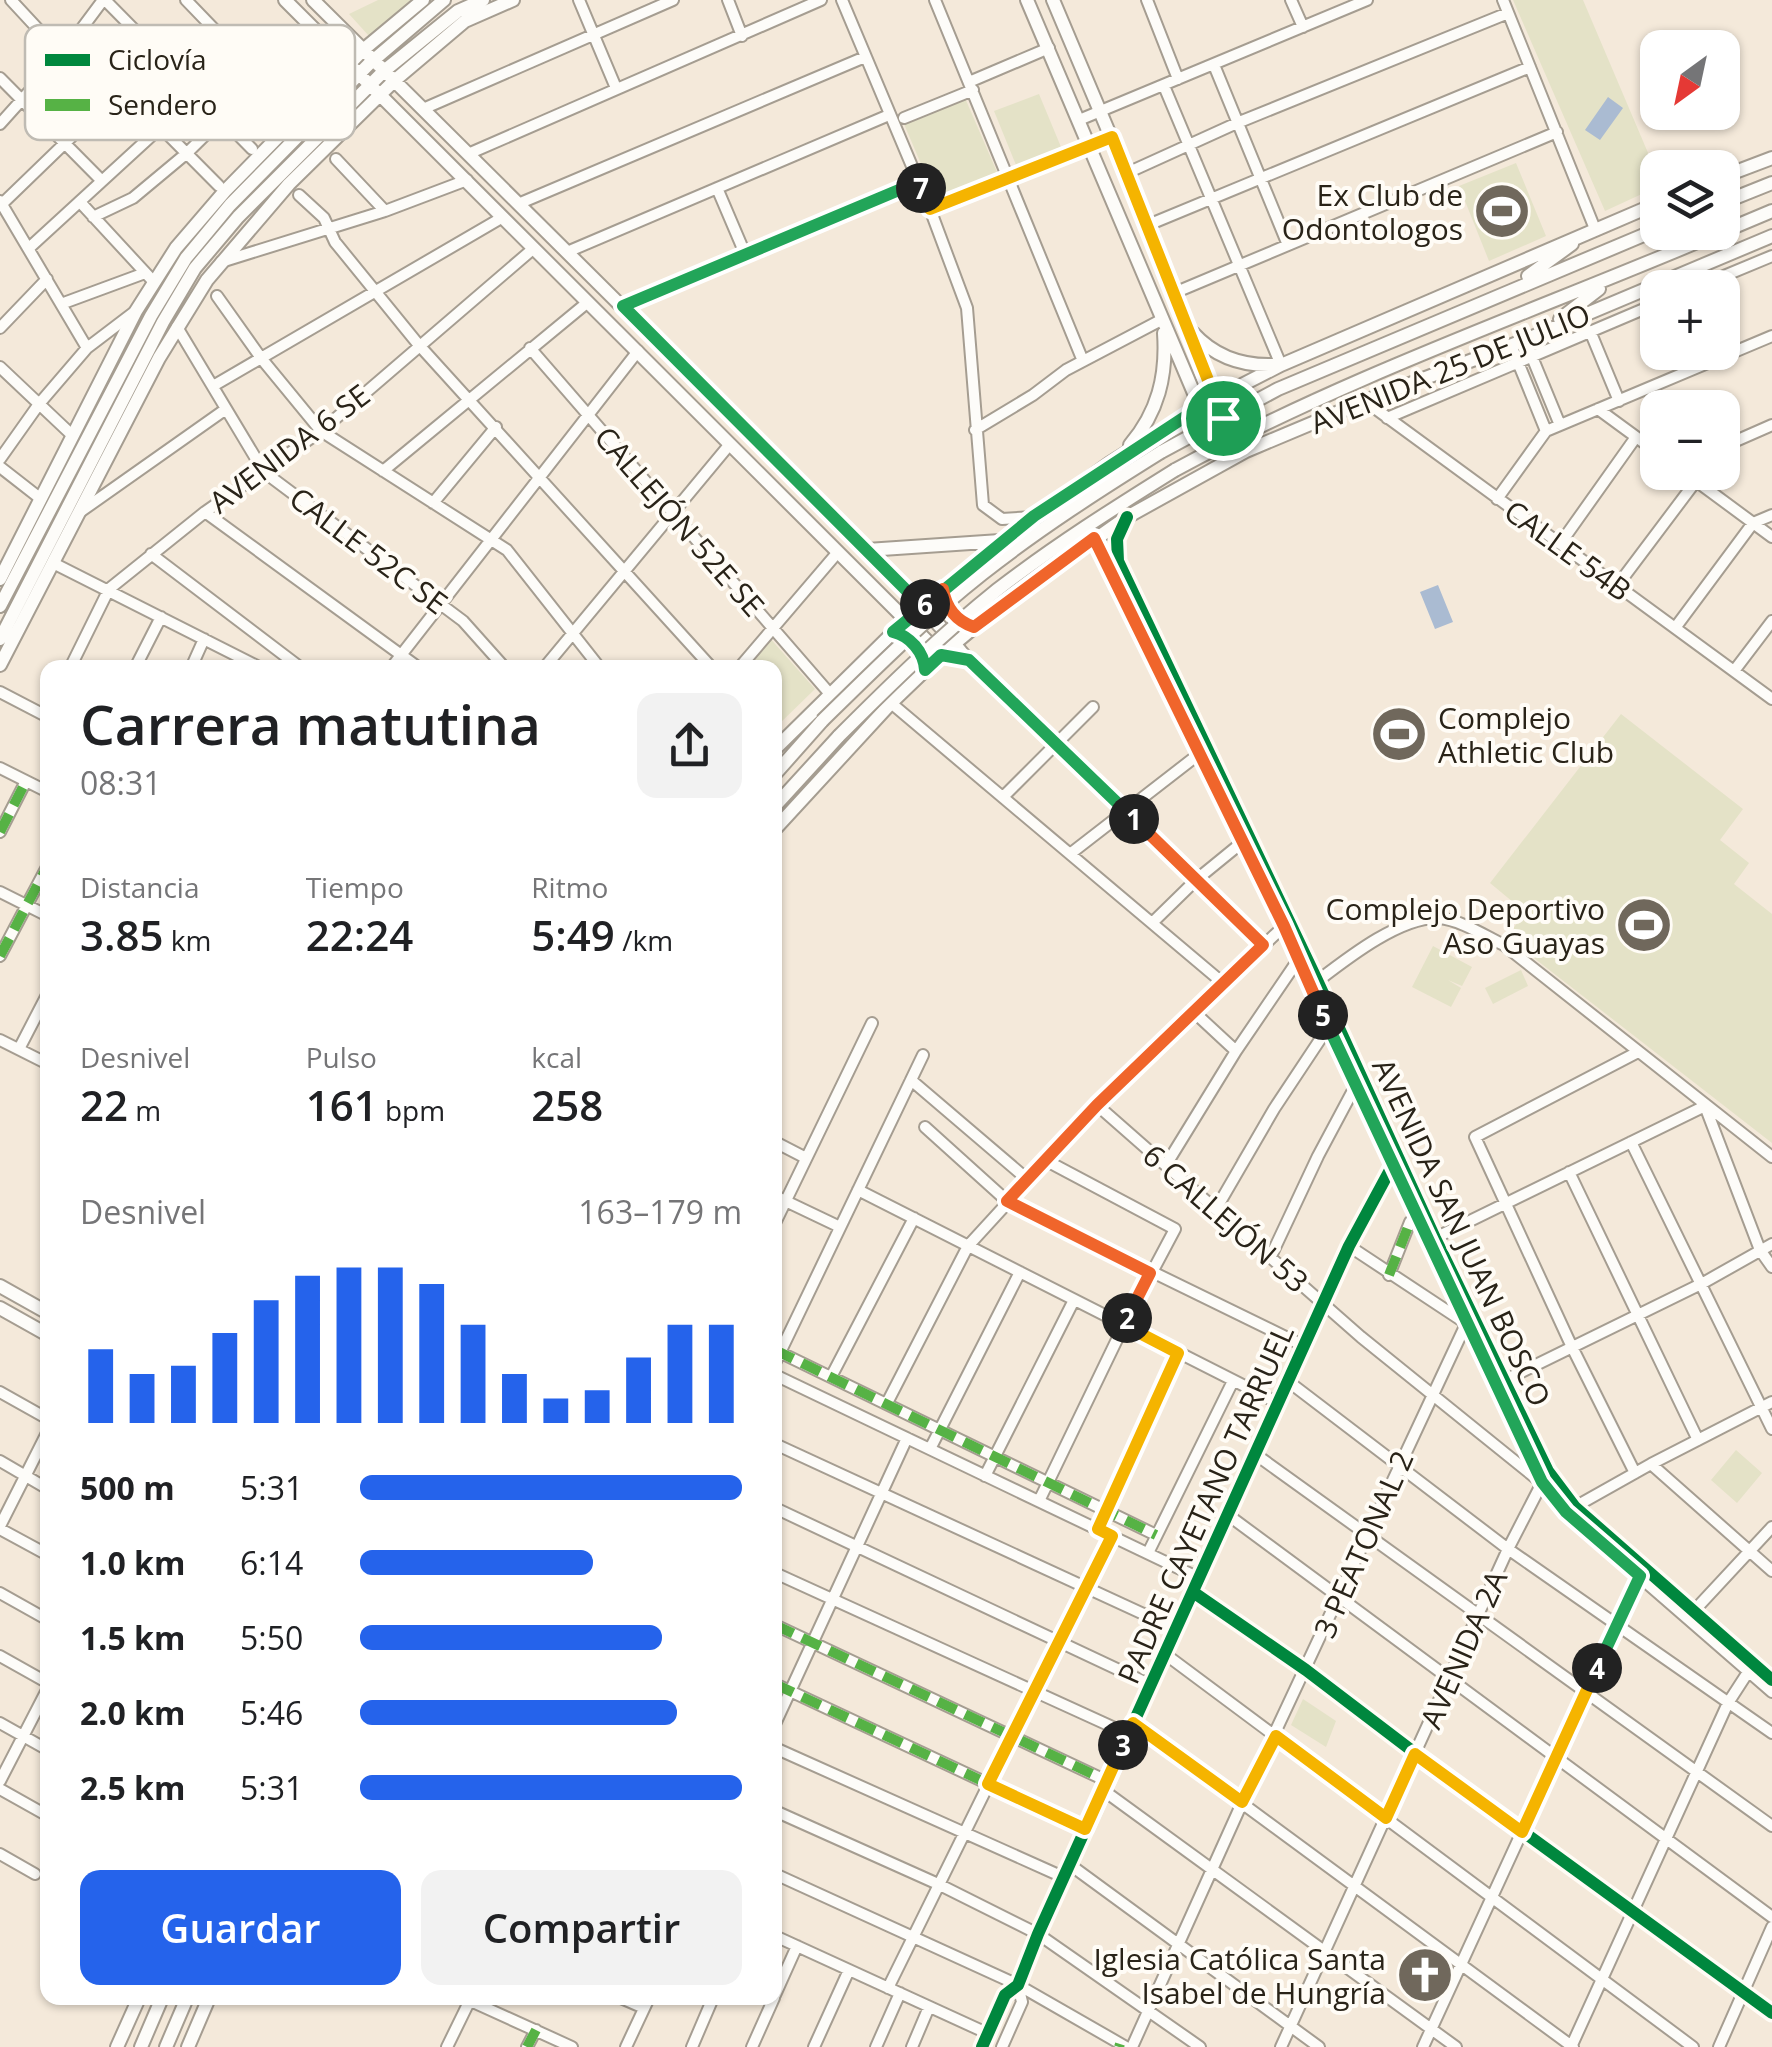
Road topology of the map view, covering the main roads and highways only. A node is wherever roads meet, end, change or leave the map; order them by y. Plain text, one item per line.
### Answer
1 (285, 0) edge
2 (313, 0) edge
3 (423, 0) edge
4 (444, 0) edge
5 (482, 0) edge
6 (513, 0) edge
7 (1027, 0) edge
8 (1053, 0) edge
9 (311, 25) edge
10 (338, 25) edge
11 (355, 42) edge
12 (368, 55) junction
13 (355, 69) edge
14 (389, 76) junction
15 (365, 79) junction
16 (355, 88) edge
17 (355, 91) edge
18 (298, 140) edge
19 (314, 140) edge
20 (1772, 158) edge
21 (1740, 171) edge
22 (1772, 183) edge
23 (1740, 196) edge
24 (261, 204) junction
25 (1640, 211) edge
26 (1772, 211) edge
27 (1740, 224) edge
28 (1595, 228) junction
29 (199, 230) junction
30 (1640, 236) edge
31 (1772, 236) edge
32 (1680, 250) edge
33 (1614, 278) junction
34 (1510, 289) junction
35 (1162, 320) junction
36 (1186, 325) junction
37 (1546, 330) junction
38 (111, 360) junction
39 (1281, 365) junction
40 (138, 370) junction
41 (1278, 389) junction
42 (1228, 392) junction
43 (1214, 398) junction
44 (1200, 407) junction
45 (1223, 418) junction
46 (1208, 426) junction
47 (1240, 434) junction
48 (1110, 463) junction
49 (1166, 495) junction
50 (1002, 541) junction
51 (867, 550) junction
52 (0, 579) edge
53 (943, 589) junction
54 (0, 606) edge
55 (922, 606) junction
56 (906, 620) junction
57 (974, 627) junction
58 (893, 632) junction
59 (0, 640) edge
60 (955, 643) junction
61 (941, 655) junction
62 (0, 665) edge
63 (925, 670) junction
64 (782, 738) edge
65 (782, 766) edge
66 (782, 798) edge
67 (782, 821) edge
68 (0, 1286) edge
69 (0, 1308) edge
70 (40, 1308) edge
71 (40, 1330) edge
72 (137, 2005) edge
73 (159, 2005) edge
74 (184, 2005) edge
75 (206, 2005) edge
76 (155, 2015) junction
77 (175, 2025) junction
78 (117, 2047) edge
79 (141, 2047) edge
80 (166, 2047) edge
81 (188, 2047) edge

1 - 9 main road
2 - 10 main road
3 - 12 main road
4 - 12 main road
5 - 14 main road
6 - 14 main road
7 - 35 main road
8 - 36 main road
11 - 12 main road
12 - 14 main road
12 - 15 main road
13 - 15 main road
14 - 15 main road
14 - 51 main road
15 - 16 main road
15 - 17 main road
15 - 56 main road
18 - 29 main road
19 - 24 main road
20 - 21 main road
22 - 23 main road
24 - 40 main road
24 - 40 main road
25 - 28 main road
26 - 27 main road, AVENIDA 25 DE JULIO
28 - 34 main road
28 - 39 main road
29 - 38 main road
29 - 40 main road
30 - 34 main road, AVENIDA 25 DE JULIO
31 - 37 main road, AVENIDA 25 DE JULIO
32 - 33 main road, AVENIDA 25 DE JULIO
33 - 37 main road
33 - 47 main road, AVENIDA 25 DE JULIO
34 - 41 main road, AVENIDA 25 DE JULIO
35 - 44 main road
35 - 48 main road
36 - 39 main road
36 - 43 main road
37 - 49 main road, AVENIDA 25 DE JULIO
38 - 40 main road
38 - 52 main road
39 - 42 main road
40 - 54 main road
40 - 59 main road
40 - 62 main road
41 - 42 main road
41 - 45 main road, AVENIDA 25 DE JULIO
42 - 43 main road
43 - 44 main road
43 - 45 main road
44 - 46 main road
44 - 48 main road
45 - 46 main road, AVENIDA 25 DE JULIO
46 - 65 main road, AVENIDA 25 DE JULIO, bridge
47 - 49 main road
47 - 66 main road, AVENIDA 25 DE JULIO, bridge
48 - 50 main road
49 - 57 main road, AVENIDA 25 DE JULIO
50 - 51 main road
50 - 53 main road
51 - 55 main road
53 - 55 main road
53 - 57 main road
55 - 56 main road
55 - 60 main road
56 - 58 main road
56 - 61 main road
57 - 60 main road, AVENIDA 25 DE JULIO
58 - 63 main road
58 - 64 main road
60 - 61 main road, AVENIDA 25 DE JULIO
61 - 63 main road, AVENIDA 25 DE JULIO
63 - 67 main road, AVENIDA 25 DE JULIO
68 - 70 main road
69 - 71 main road
72 - 78 main road
73 - 76 main road
74 - 77 main road
75 - 81 main road
76 - 77 main road
76 - 79 main road
77 - 80 main road

